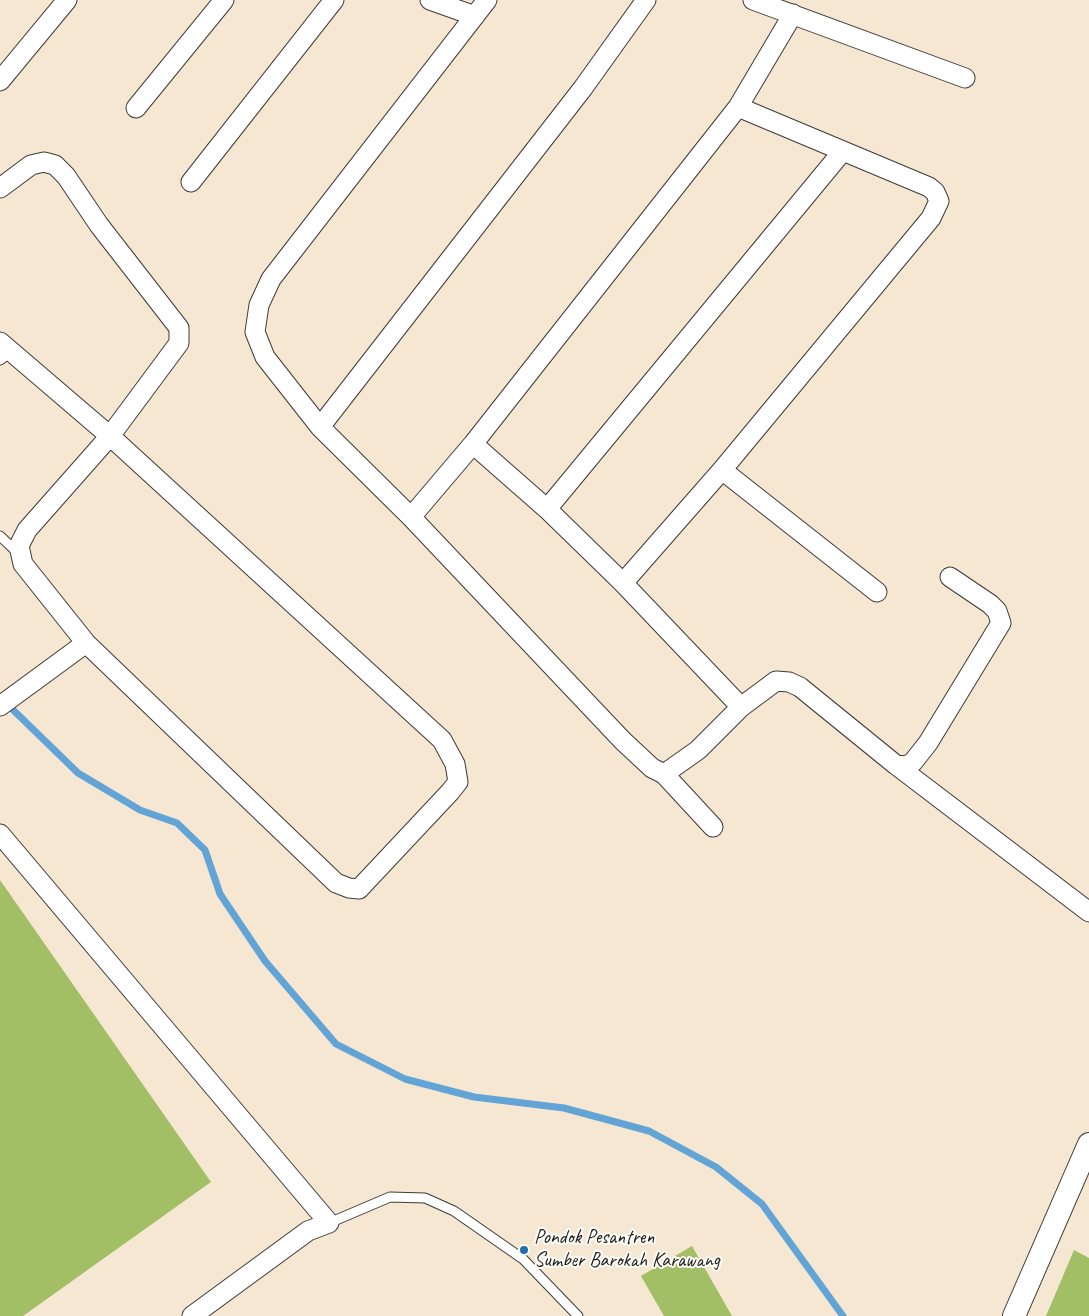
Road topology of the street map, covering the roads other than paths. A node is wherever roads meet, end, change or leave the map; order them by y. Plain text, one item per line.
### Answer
1 (67, 0) edge
2 (224, 0) edge
3 (334, 0) edge
4 (430, 0) edge
5 (487, 0) edge
6 (646, 0) edge
7 (753, 0) edge
8 (794, 14) junction
9 (475, 16) junction
10 (965, 78) dead end
11 (0, 81) edge
12 (738, 107) junction
13 (136, 108) dead end
14 (842, 152) junction
15 (191, 182) dead end
16 (0, 188) edge
17 (4, 352) edge
18 (320, 427) junction
19 (110, 436) junction
20 (473, 444) junction
21 (722, 470) junction
22 (547, 509) junction
23 (411, 517) junction
24 (0, 536) edge
25 (20, 554) junction
26 (950, 577) dead end
27 (624, 583) junction
28 (877, 592) dead end
29 (86, 643) junction
30 (0, 706) edge
31 (741, 706) junction
32 (896, 764) junction
33 (664, 774) junction
34 (713, 827) dead end
35 (0, 834) edge
36 (1089, 912) edge
37 (1089, 1144) edge
38 (1084, 1168) edge
39 (329, 1223) junction
40 (192, 1316) edge
41 (578, 1316) edge
42 (1014, 1316) edge

1 - 11 street
2 - 13 street
3 - 15 street
4 - 9 street
5 - 9 street
6 - 18 street
7 - 8 street
8 - 10 street
8 - 12 street
9 - 18 street
12 - 14 street
12 - 20 street
14 - 21 street
14 - 22 street
16 - 19 street
17 - 19 street
18 - 23 street
19 - 25 street
19 - 29 street
20 - 22 street
20 - 23 street
21 - 27 street
21 - 28 street
22 - 27 street
23 - 33 street
24 - 25 lane
25 - 29 street
26 - 32 street
27 - 31 street
29 - 30 street
31 - 32 street
31 - 33 street
32 - 36 street
33 - 34 street
35 - 39 street
37 - 38 street
38 - 42 street
39 - 40 street
39 - 41 lane

